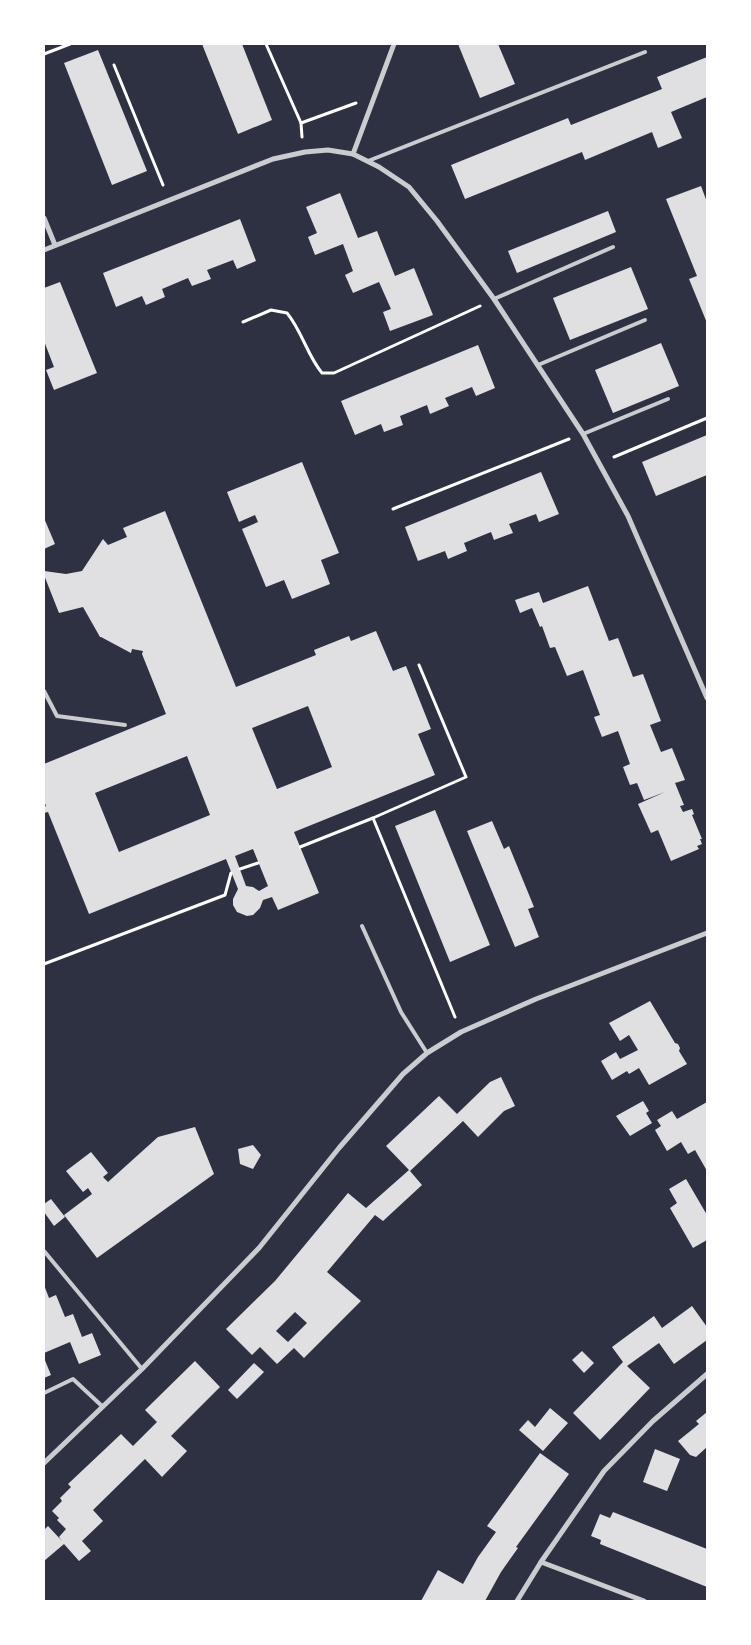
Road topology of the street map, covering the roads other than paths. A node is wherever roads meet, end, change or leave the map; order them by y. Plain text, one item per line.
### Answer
1 (394, 44) edge
2 (645, 52) dead end
3 (353, 154) junction
4 (368, 162) junction
5 (44, 218) edge
6 (55, 245) junction
7 (612, 247) dead end
8 (44, 250) edge
9 (494, 300) junction
10 (645, 320) dead end
11 (538, 365) junction
12 (668, 399) dead end
13 (583, 434) junction
14 (44, 691) edge
15 (707, 698) edge
16 (125, 725) dead end
17 (362, 926) dead end
18 (707, 933) edge
19 (427, 1053) junction
20 (44, 1251) edge
21 (142, 1369) junction
22 (707, 1374) edge
23 (44, 1393) edge
24 (104, 1407) junction
25 (44, 1463) edge
26 (541, 1562) junction
27 (518, 1601) edge
28 (644, 1601) edge

1 - 3 street
2 - 4 lane
3 - 4 street
3 - 6 street
4 - 9 street
5 - 6 street
6 - 8 street
7 - 9 lane
9 - 11 street
10 - 11 lane
11 - 13 street
12 - 13 lane
13 - 15 street
14 - 16 lane
17 - 19 lane
18 - 19 street
19 - 21 street
20 - 21 lane
21 - 24 street
22 - 26 street
23 - 24 lane
24 - 25 street
26 - 27 street
26 - 28 street

